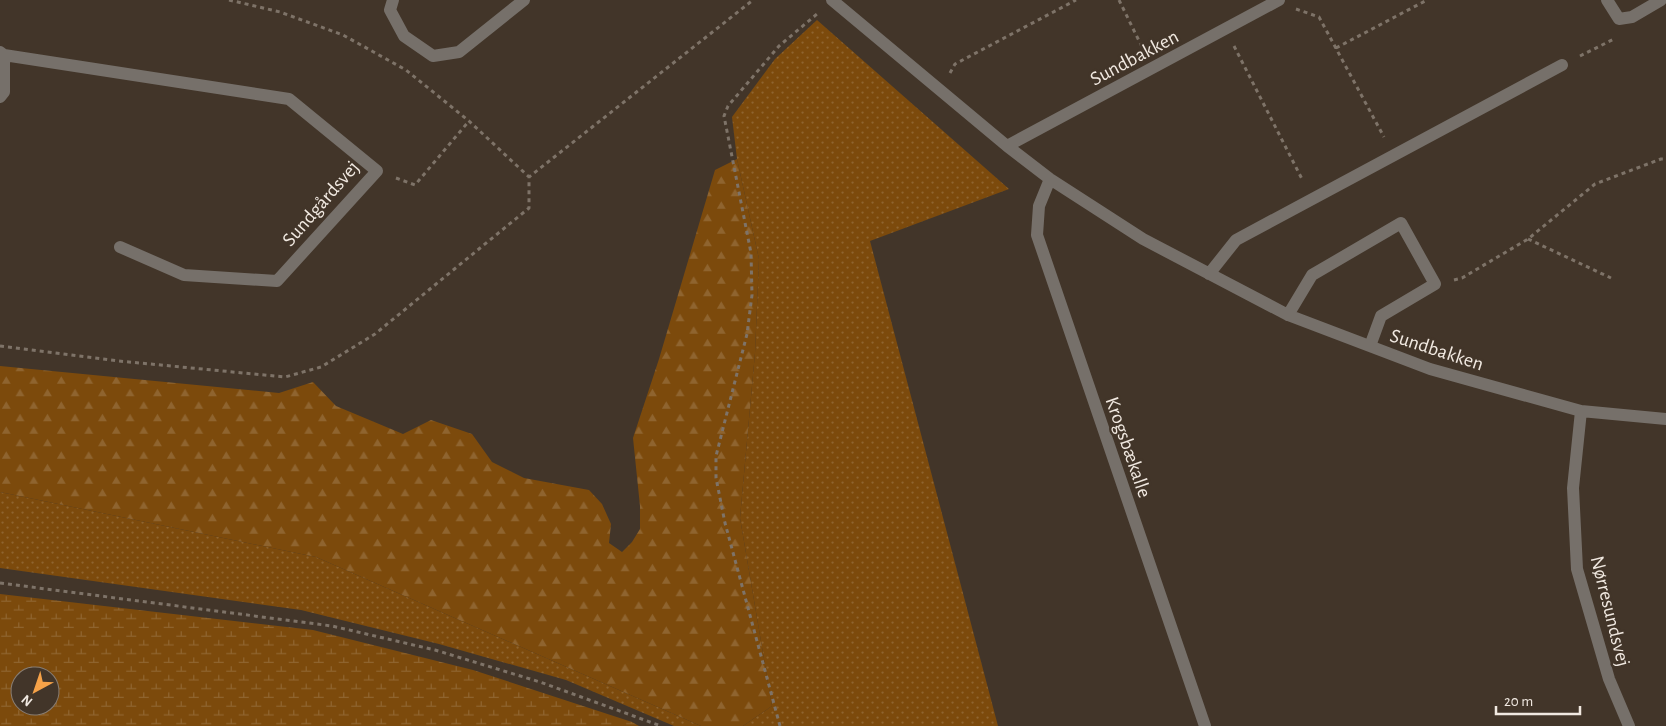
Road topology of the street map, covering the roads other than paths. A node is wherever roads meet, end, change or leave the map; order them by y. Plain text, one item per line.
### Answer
1 (393, 0) edge
2 (524, 0) edge
3 (833, 0) edge
4 (1607, 0) edge
5 (1660, 0) edge
6 (1277, 1) edge
7 (2, 53) edge
8 (1562, 65) road end
9 (0, 97) edge
10 (1007, 146) junction
11 (1050, 179) junction
12 (120, 247) dead end
13 (1210, 274) junction
14 (1288, 315) junction
15 (1370, 346) junction
16 (1581, 411) junction
17 (1666, 419) edge
18 (1205, 726) edge
19 (1629, 726) edge

1 - 2 street
3 - 10 street, Sundbakken
4 - 5 street
6 - 10 street, Sundbakken
7 - 9 street, Sundgårdsvej
7 - 12 street, Sundgårdsvej
8 - 13 street
10 - 11 street, Sundbakken
11 - 13 street, Sundbakken
11 - 18 street, Krogsbækalle
13 - 14 street, Sundbakken
14 - 15 street, Sundbakken
14 - 15 street
15 - 16 street, Sundbakken
16 - 17 street, Sundbakken
16 - 19 street, Nørresundsvej

